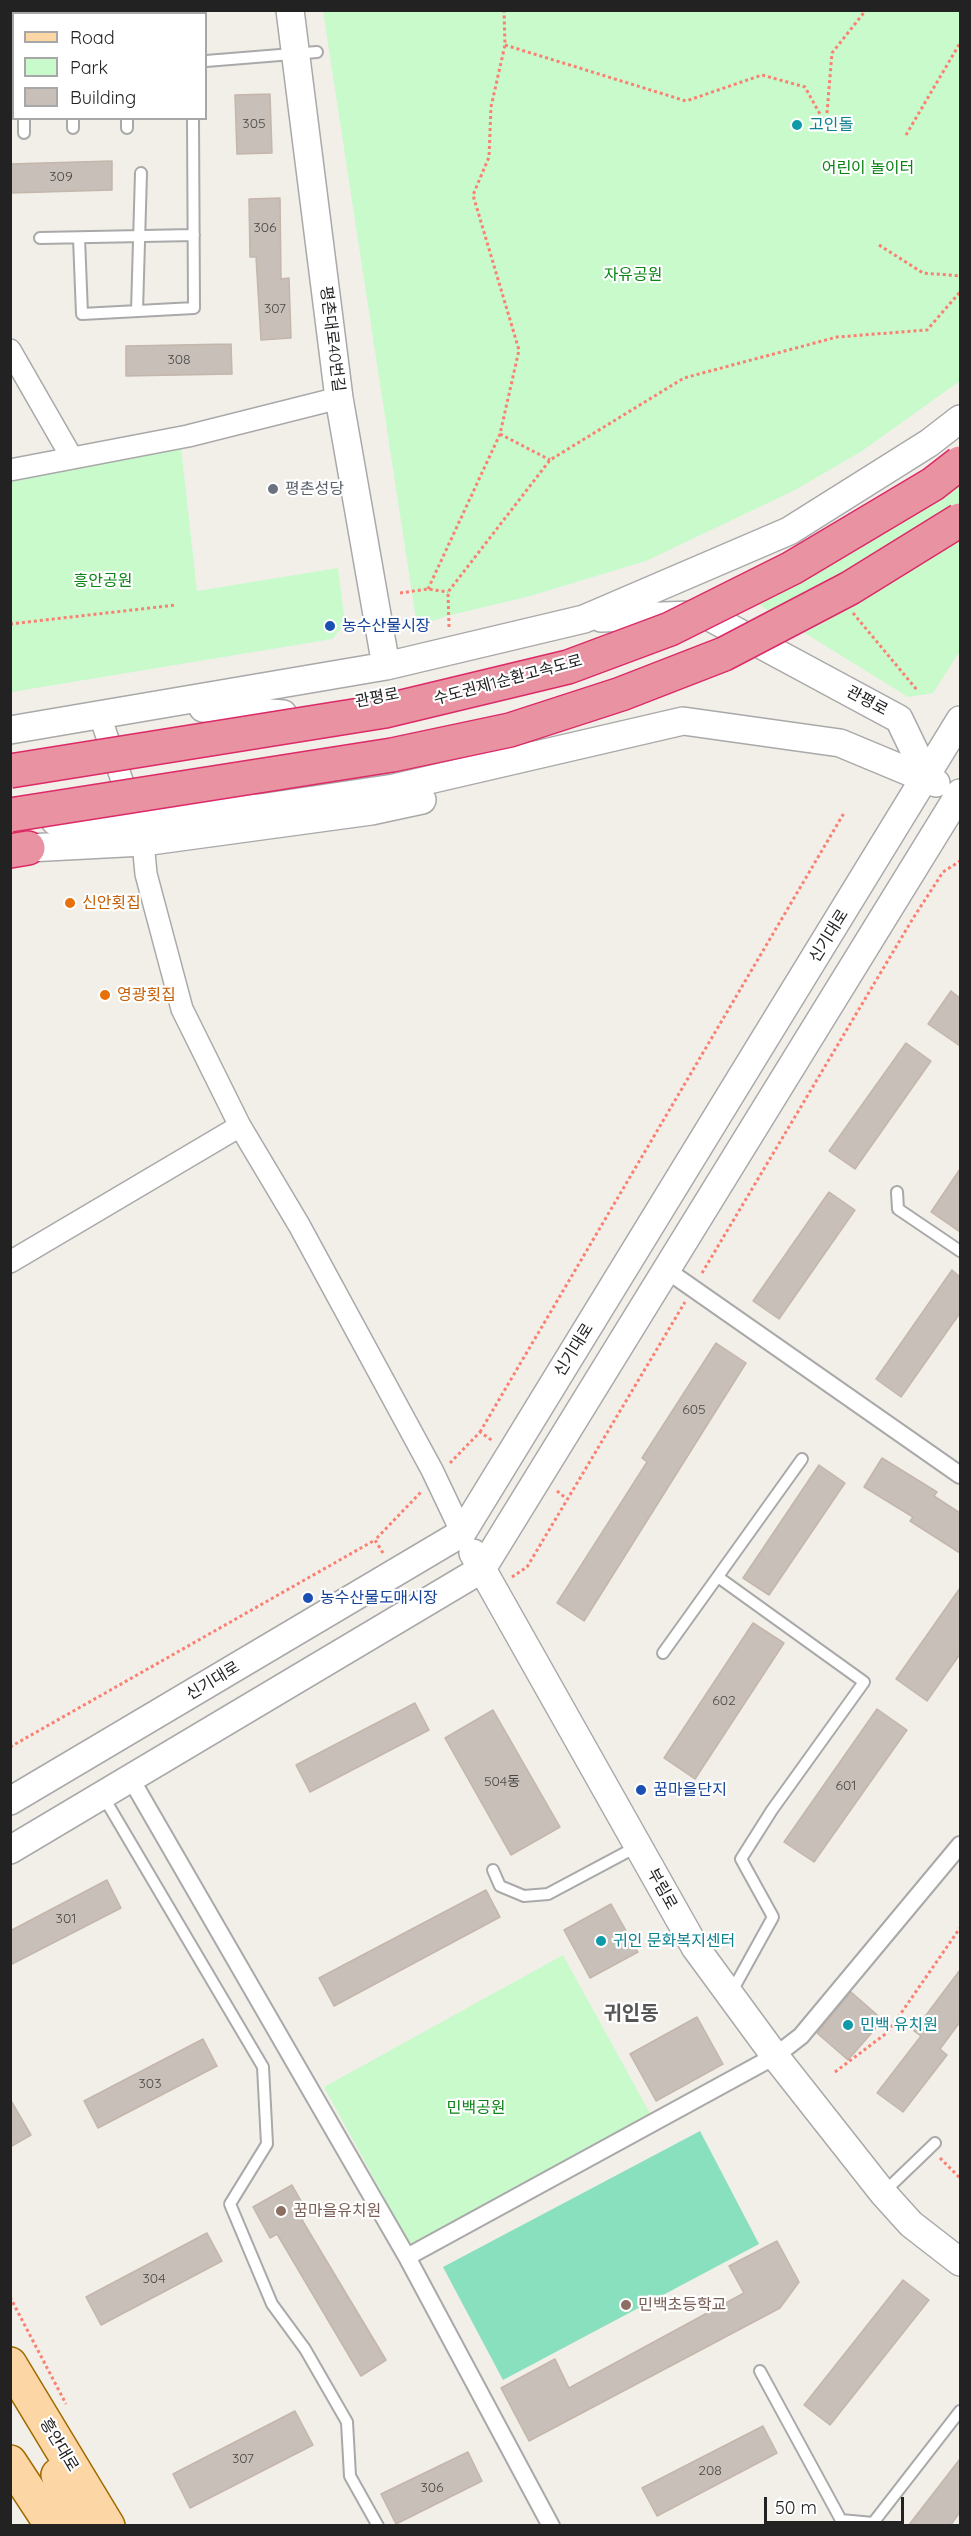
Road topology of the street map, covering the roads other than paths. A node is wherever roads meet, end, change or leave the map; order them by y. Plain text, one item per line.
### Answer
1 (290, 10) edge
2 (306, 52) junction
3 (207, 61) edge
4 (24, 120) edge
5 (193, 120) edge
6 (24, 133) dead end
7 (141, 173) dead end
8 (194, 235) junction
9 (139, 237) junction
10 (40, 238) dead end
11 (79, 238) junction
12 (137, 311) junction
13 (10, 350) edge
14 (339, 398) junction
15 (960, 419) edge
16 (960, 453) edge
17 (72, 458) junction
18 (960, 463) edge
19 (10, 470) edge
20 (960, 520) edge
21 (706, 615) junction
22 (584, 619) junction
23 (386, 666) junction
24 (164, 704) junction
25 (283, 714) junction
26 (100, 716) junction
27 (960, 720) edge
28 (683, 721) junction
29 (10, 730) edge
30 (108, 743) junction
31 (10, 759) edge
32 (10, 771) edge
33 (927, 777) junction
34 (960, 795) edge
35 (260, 808) junction
36 (10, 815) edge
37 (134, 817) junction
38 (143, 843) junction
39 (15, 847) edge
40 (240, 1126) junction
41 (897, 1192) dead end
42 (960, 1251) edge
43 (10, 1262) edge
44 (668, 1271) junction
45 (802, 1459) dead end
46 (960, 1475) edge
47 (462, 1533) junction
48 (482, 1569) junction
49 (718, 1577) junction
50 (663, 1653) dead end
51 (131, 1779) junction
52 (103, 1796) junction
53 (10, 1801) edge
54 (960, 1845) edge
55 (638, 1846) junction
56 (10, 1850) edge
57 (492, 1870) dead end
58 (731, 1994) junction
59 (775, 2056) junction
60 (932, 2145) road end
61 (883, 2193) junction
62 (407, 2257) junction
63 (960, 2262) edge
64 (10, 2365) edge
65 (760, 2371) dead end
66 (960, 2411) edge
67 (10, 2462) edge
68 (10, 2491) edge
69 (874, 2524) edge
70 (27, 2526) edge
71 (52, 2526) edge
72 (80, 2526) edge
73 (108, 2526) edge
74 (378, 2526) edge
75 (551, 2526) edge

1 - 2 street, 평촌대로40번길
2 - 3 lane
2 - 14 street, 평촌대로40번길
4 - 6 lane
5 - 8 lane
7 - 9 lane
8 - 9 lane
8 - 12 lane
9 - 11 lane
9 - 12 lane
10 - 11 lane
11 - 12 lane
13 - 17 street
14 - 17 street
14 - 23 street, 평촌대로40번길
15 - 22 street
16 - 21 street
17 - 19 street
18 - 32 highway, 수도권제1순환고속도로, bridge
20 - 36 highway, bridge
21 - 22 street
21 - 25 street, 관평로
21 - 33 street, 관평로
22 - 23 street
23 - 24 street
24 - 25 street
24 - 26 street
25 - 30 street, 관평로
26 - 29 street
26 - 30 street
27 - 33 street, 신기대로
28 - 33 street
28 - 35 street
28 - 38 street
30 - 31 street, 관평로
30 - 37 street
33 - 34 street
33 - 47 street, 신기대로
34 - 44 street
35 - 37 street
35 - 38 street
37 - 38 street
37 - 39 street
38 - 39 street
38 - 40 street
40 - 43 street
40 - 47 street
41 - 42 lane
44 - 46 street
44 - 48 street
45 - 49 lane
47 - 48 street, 부림로
47 - 53 street, 신기대로
48 - 51 street
48 - 55 street, 부림로
49 - 50 lane
49 - 58 lane
51 - 52 street
51 - 62 street
52 - 56 street
52 - 74 lane
54 - 59 street
55 - 57 lane
55 - 58 street, 부림로
58 - 59 street, 부림로
59 - 61 street, 부림로
59 - 62 street
60 - 61 lane
61 - 63 street, 부림로
62 - 75 street
64 - 72 main road
64 - 73 main road, 흥안대로
65 - 69 lane
66 - 69 lane
67 - 71 main road
68 - 70 main road

